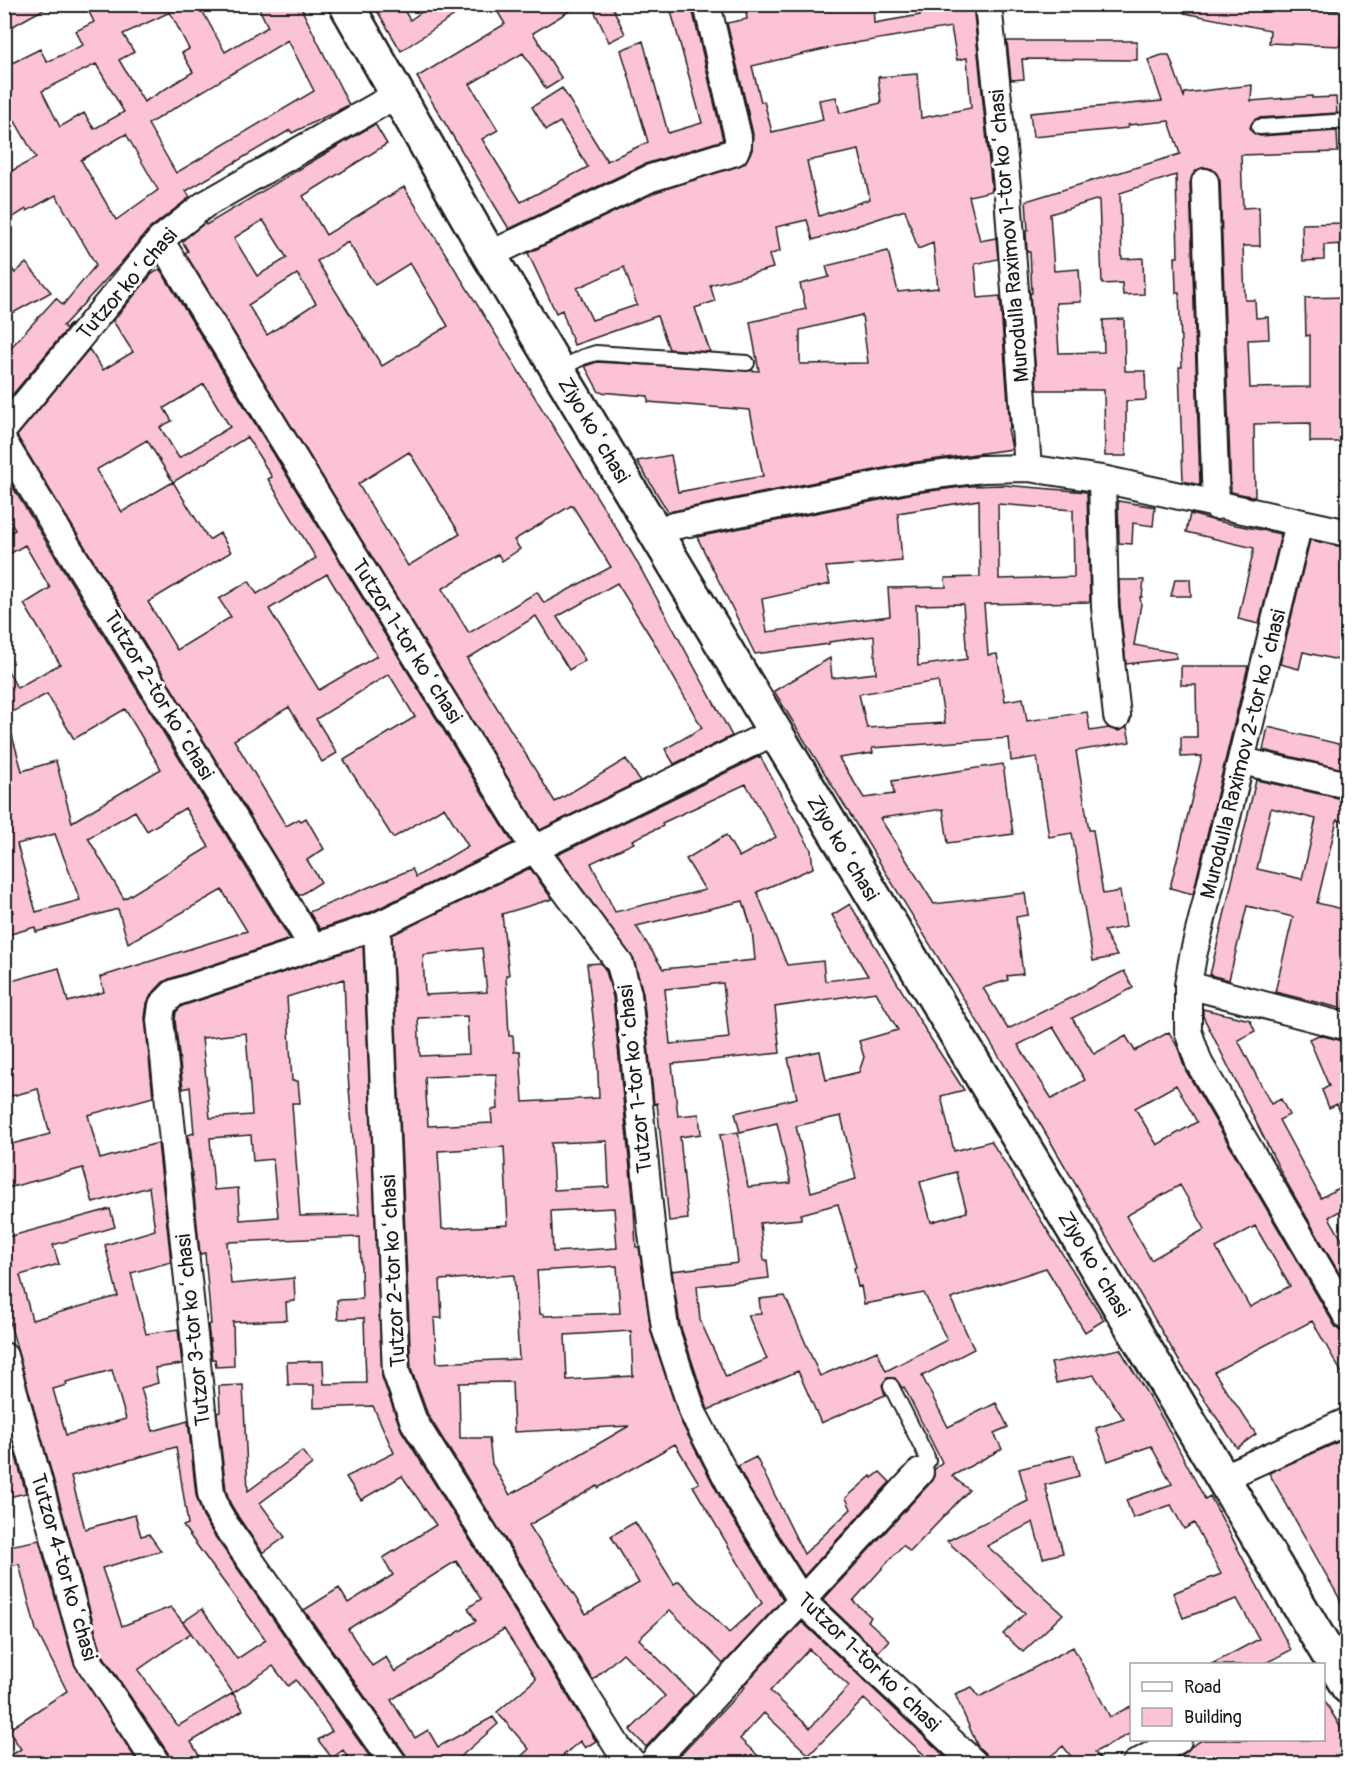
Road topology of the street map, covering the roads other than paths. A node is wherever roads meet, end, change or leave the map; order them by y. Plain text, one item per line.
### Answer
1 (346, 4) edge
2 (707, 4) edge
3 (988, 4) edge
4 (398, 94) junction
5 (1347, 121) edge
6 (1259, 126) dead end
7 (1206, 182) dead end
8 (160, 240) junction
9 (489, 255) junction
10 (747, 363) dead end
11 (558, 370) junction
12 (4, 429) edge
13 (4, 443) edge
14 (1028, 468) junction
15 (1102, 480) junction
16 (1216, 506) junction
17 (1299, 523) junction
18 (654, 530) junction
19 (1347, 533) edge
20 (1117, 716) dead end
21 (774, 732) junction
22 (1242, 761) junction
23 (1347, 785) edge
24 (535, 850) junction
25 (377, 926) junction
26 (313, 947) junction
27 (1188, 985) junction
28 (1347, 1027) edge
29 (1347, 1318) edge
30 (4, 1356) edge
31 (891, 1386) dead end
32 (1347, 1421) edge
33 (920, 1472) joint
34 (1222, 1478) junction
35 (802, 1601) junction
36 (1336, 1671) edge
37 (1176, 1741) edge
38 (157, 1764) edge
39 (394, 1764) edge
40 (634, 1764) edge
41 (651, 1764) edge
42 (975, 1764) edge
43 (1135, 1764) edge

1 - 4 street, Ziyo koʻchasi
2 - 9 street
3 - 14 street, Murodulla Raximov 1-tor koʻchasi
4 - 8 street, Tutzor koʻchasi
4 - 9 street, Ziyo koʻchasi
5 - 6 lane
7 - 16 street
8 - 12 street, Tutzor koʻchasi
8 - 24 street, Tutzor 1-tor koʻchasi
9 - 11 street, Ziyo koʻchasi
10 - 11 lane
11 - 18 street, Ziyo koʻchasi
13 - 26 street, Tutzor 2-tor koʻchasi
14 - 15 street
14 - 18 street
15 - 16 street
15 - 20 street
16 - 17 street
17 - 19 street
17 - 22 street, Murodulla Raximov 2-tor koʻchasi
18 - 21 street, Ziyo koʻchasi
21 - 24 street, Tutzor 3-tor koʻchasi
21 - 34 street, Ziyo koʻchasi
22 - 23 street
22 - 27 street, Murodulla Raximov 2-tor koʻchasi
24 - 25 street, Tutzor 3-tor koʻchasi
24 - 35 street, Tutzor 1-tor koʻchasi
25 - 26 street, Tutzor 3-tor koʻchasi
25 - 40 street, Tutzor 2-tor koʻchasi
26 - 39 street, Tutzor 3-tor koʻchasi
27 - 28 street
27 - 29 street, Murodulla Raximov 2-tor koʻchasi
30 - 38 street, Tutzor 4-tor koʻchasi
31 - 33 lane
32 - 34 street
33 - 35 street
34 - 36 street, Ziyo koʻchasi
35 - 41 street
35 - 42 street, Tutzor 1-tor koʻchasi
37 - 43 street

